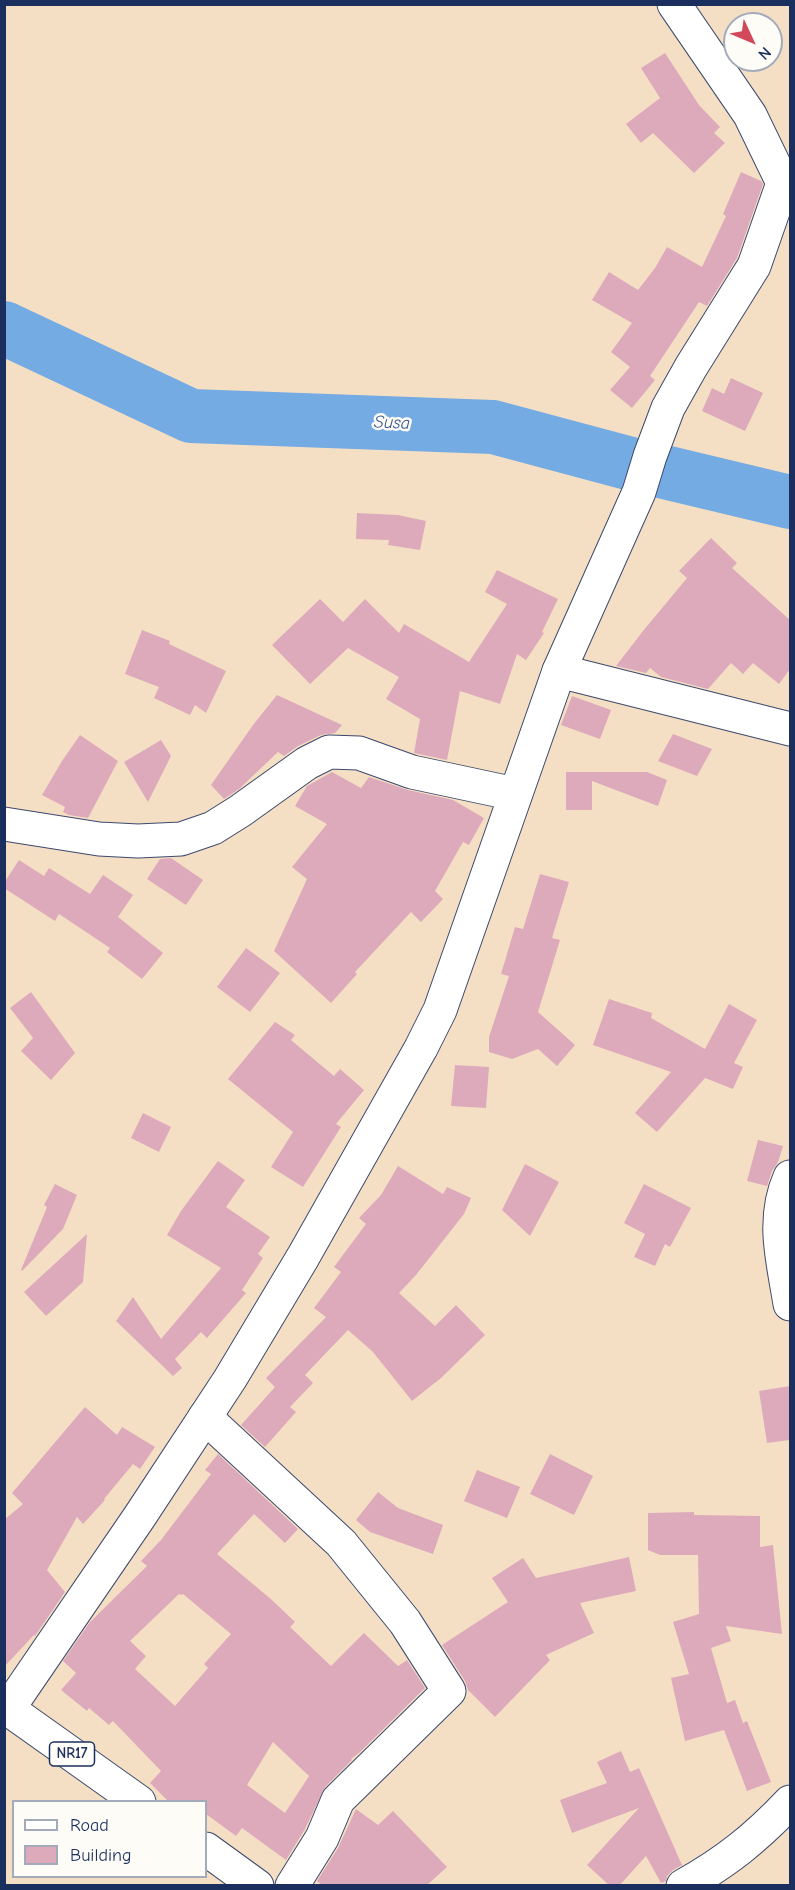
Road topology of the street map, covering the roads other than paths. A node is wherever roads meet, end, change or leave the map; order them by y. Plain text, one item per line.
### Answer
1 (674, 4) edge
2 (787, 179) edge
3 (559, 671) junction
4 (790, 729) edge
5 (516, 794) junction
6 (4, 824) edge
7 (790, 1177) edge
8 (790, 1304) edge
9 (205, 1417) junction
10 (6, 1708) edge
11 (136, 1800) edge
12 (790, 1802) edge
13 (207, 1850) edge
14 (257, 1886) edge
15 (292, 1886) edge
16 (683, 1886) edge

1 - 2 main road
2 - 3 main road
3 - 4 main road
3 - 5 main road
5 - 6 main road
5 - 9 main road
7 - 8 main road
9 - 10 main road
9 - 15 main road
10 - 11 main road, NR17
12 - 16 main road
13 - 14 main road

